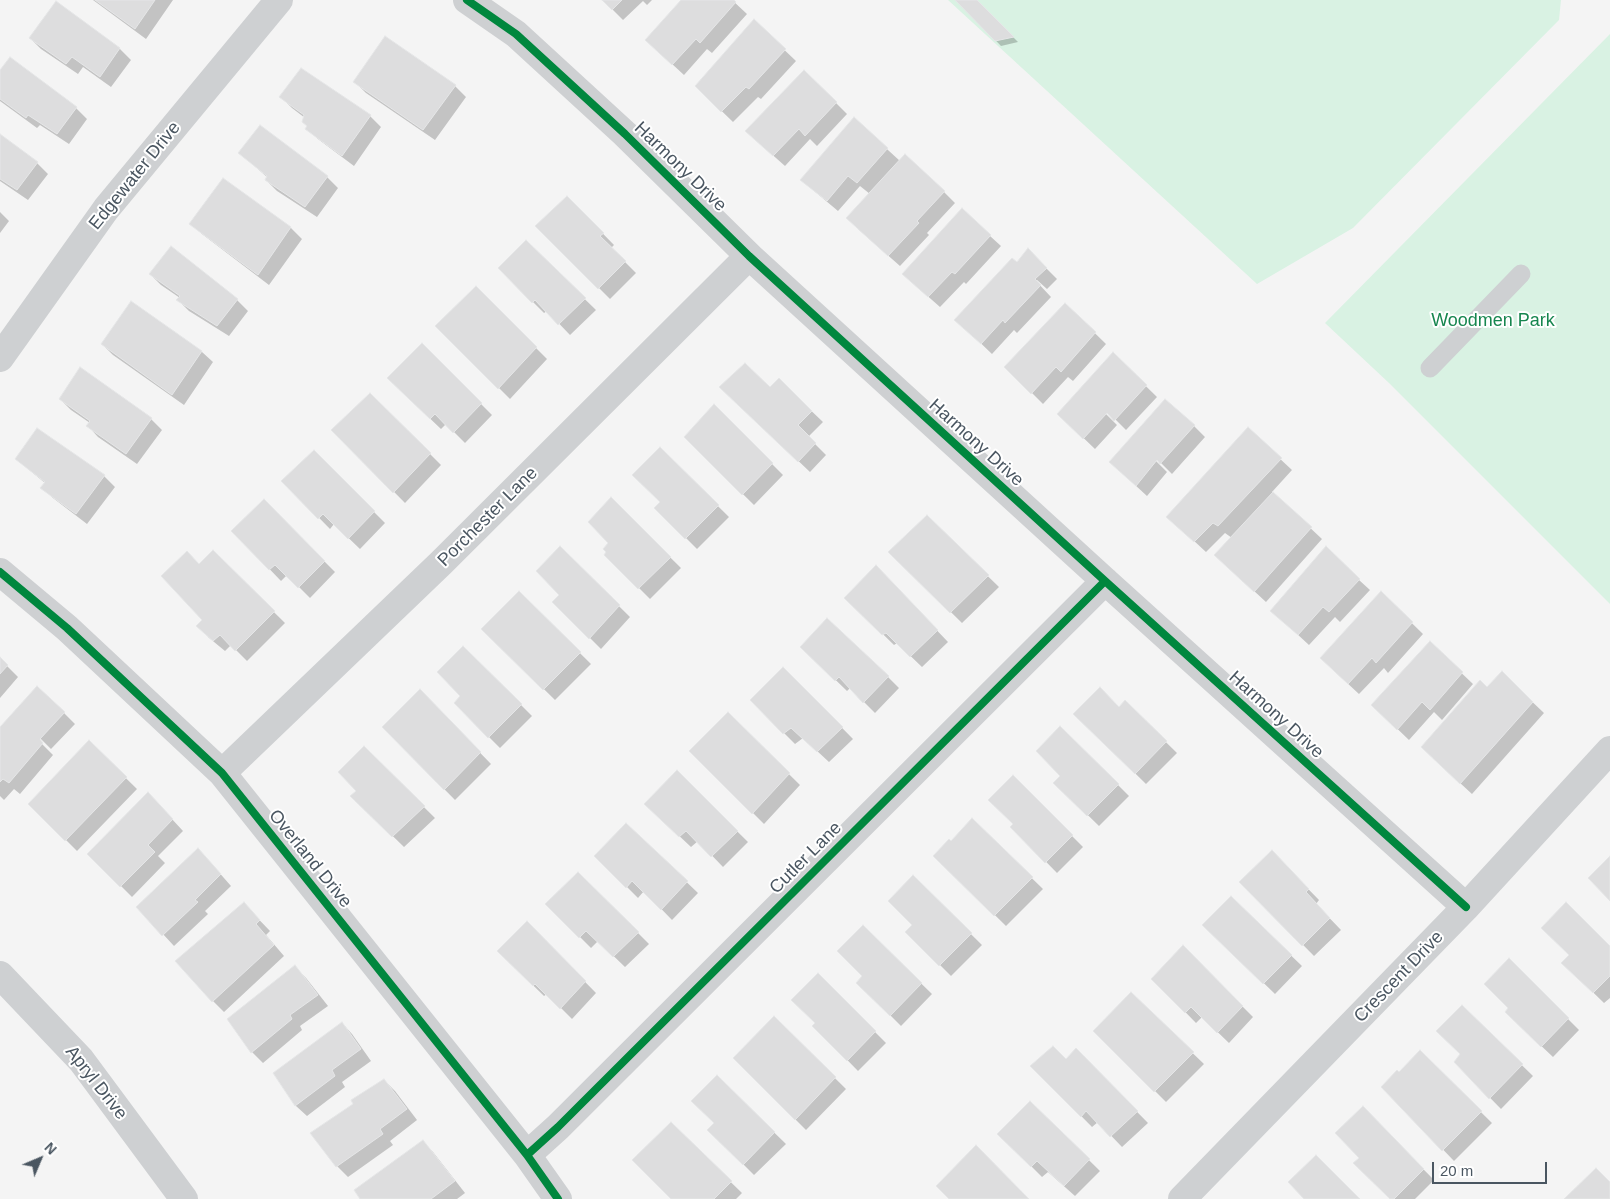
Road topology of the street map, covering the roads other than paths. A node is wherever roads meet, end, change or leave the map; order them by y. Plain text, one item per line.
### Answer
1 (278, 0) edge
2 (467, 0) edge
3 (749, 256) junction
4 (1521, 274) dead end
5 (0, 358) edge
6 (1430, 368) dead end
7 (0, 572) edge
8 (1105, 581) junction
9 (1610, 750) edge
10 (222, 774) junction
11 (1466, 907) junction
12 (0, 975) edge
13 (527, 1155) junction
14 (184, 1199) edge
15 (558, 1199) edge
16 (1182, 1199) edge

1 - 5 street, Edgewater Drive
2 - 3 street, Harmony Drive
3 - 8 street, Harmony Drive
3 - 10 street, Porchester Lane
4 - 6 lane
7 - 10 street, Overland Drive
8 - 11 street, Harmony Drive
8 - 13 street, Cutler Lane
9 - 11 street, Crescent Drive
10 - 13 street, Overland Drive
11 - 16 street, Crescent Drive
12 - 14 street, Apryl Drive
13 - 15 street, Overland Drive

